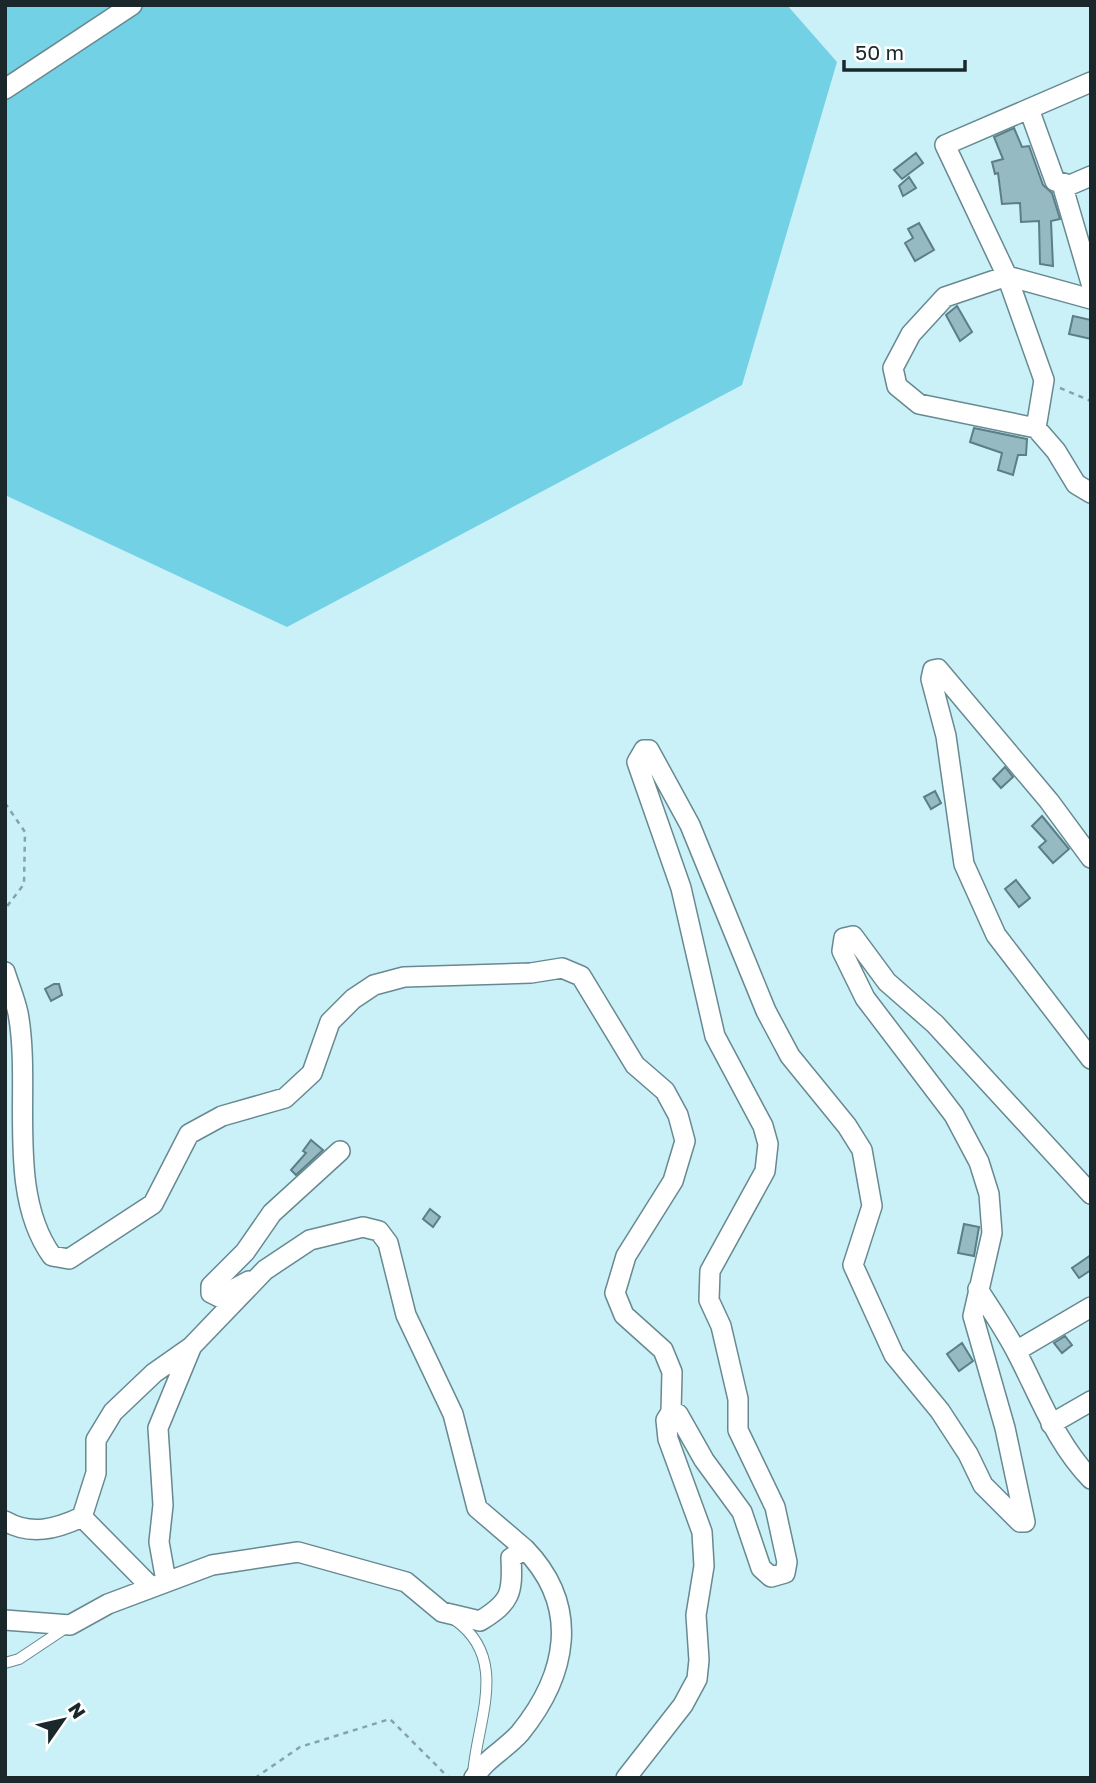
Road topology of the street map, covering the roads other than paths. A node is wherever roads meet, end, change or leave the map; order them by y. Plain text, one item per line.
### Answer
1 (120, 9) edge
2 (1091, 82) edge
3 (5, 89) edge
4 (1029, 109) junction
5 (1091, 176) edge
6 (1062, 184) junction
7 (1007, 276) junction
8 (1091, 283) edge
9 (1091, 299) edge
10 (1036, 428) junction
11 (1091, 494) edge
12 (1091, 858) edge
13 (5, 972) edge
14 (1091, 1059) edge
15 (340, 1151) dead end
16 (1091, 1194) edge
17 (265, 1270) junction
18 (978, 1289) junction
19 (1091, 1307) edge
20 (191, 1347) junction
21 (1016, 1351) junction
22 (1091, 1401) edge
23 (671, 1412) junction
24 (1051, 1424) junction
25 (1091, 1479) edge
26 (82, 1517) junction
27 (5, 1521) edge
28 (525, 1549) junction
29 (159, 1584) junction
30 (442, 1612) junction
31 (5, 1620) edge
32 (70, 1625) junction
33 (5, 1664) edge
34 (473, 1778) edge
35 (626, 1778) edge

1 - 3 street
2 - 4 street
4 - 6 street
4 - 7 street
5 - 6 street
6 - 8 street
7 - 9 street
7 - 10 street
7 - 10 street
10 - 11 street
12 - 14 street
13 - 23 street
15 - 17 street
16 - 18 street
17 - 20 street
17 - 28 street
18 - 21 street
18 - 23 street
19 - 21 street
20 - 26 street
20 - 29 street
21 - 24 street
22 - 24 street
23 - 35 street
24 - 25 street
26 - 27 street
26 - 29 street
28 - 30 street
28 - 34 street
29 - 30 street
29 - 32 street
30 - 34 lane
31 - 32 street
32 - 33 lane

